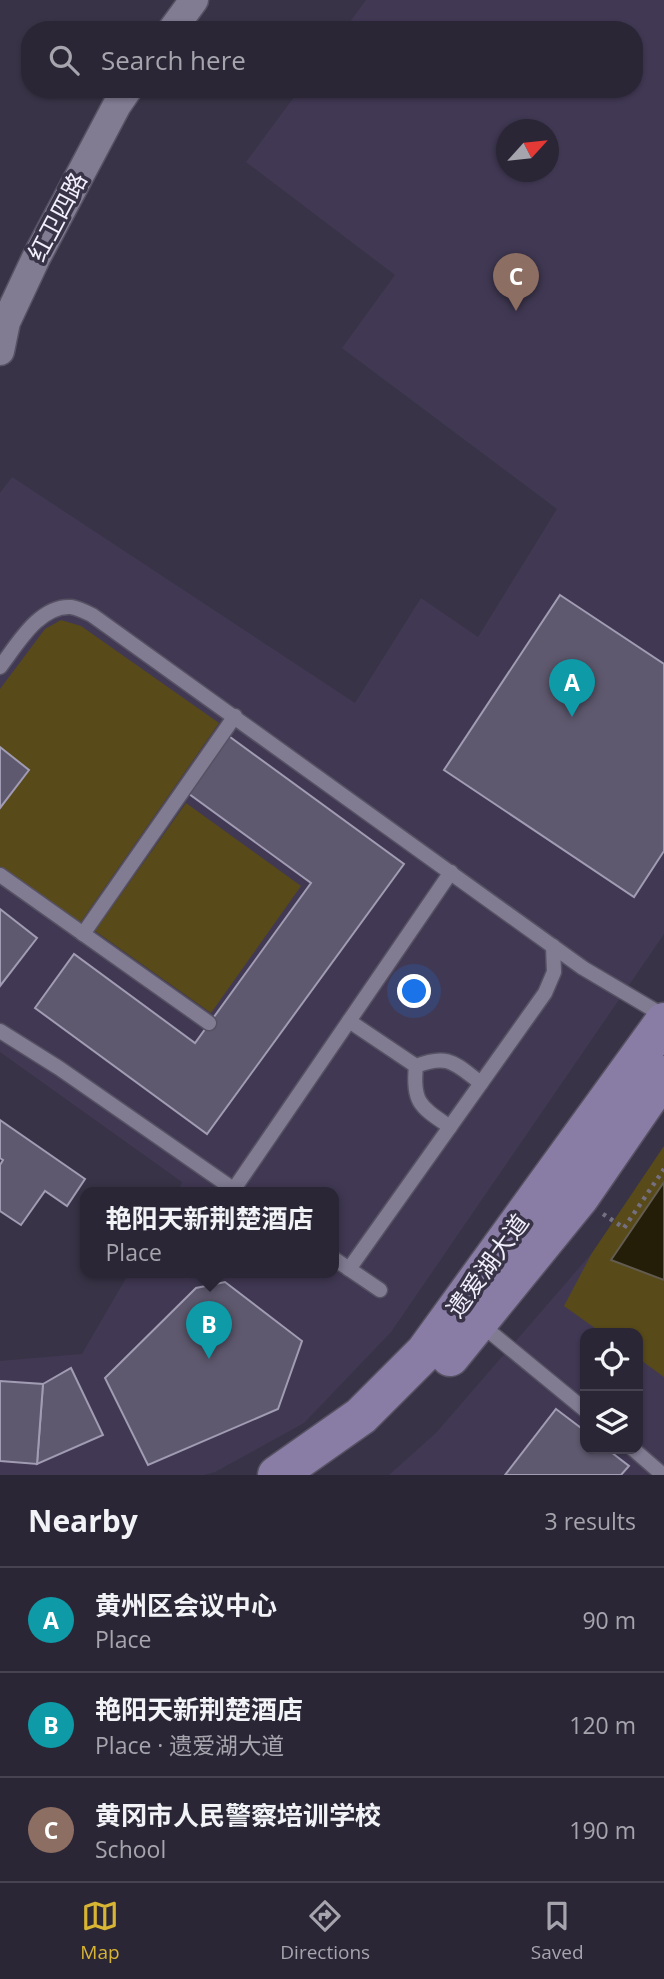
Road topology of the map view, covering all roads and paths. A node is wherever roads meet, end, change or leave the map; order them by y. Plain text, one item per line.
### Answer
1 (194, 0) edge
2 (179, 21) edge
3 (122, 98) edge
4 (0, 351) edge
5 (0, 667) edge
6 (235, 716) junction
7 (451, 872) junction
8 (0, 875) edge
9 (83, 934) junction
10 (553, 946) junction
11 (664, 1016) edge
12 (349, 1021) junction
13 (209, 1023) dead end
14 (664, 1023) edge
15 (0, 1031) edge
16 (416, 1066) junction
17 (664, 1075) edge
18 (481, 1083) junction
19 (450, 1127) junction
20 (664, 1170) edge
21 (230, 1187) edge
22 (239, 1187) edge
23 (580, 1197) junction
24 (339, 1262) edge
25 (349, 1269) junction
26 (380, 1290) dead end
27 (468, 1314) junction
28 (580, 1406) edge
29 (639, 1454) edge
30 (280, 1474) edge
31 (323, 1475) edge
32 (663, 1475) edge

1 - 2 street
3 - 4 street, 红卫四路
5 - 6 lane
6 - 7 lane
6 - 9 lane
7 - 10 lane
7 - 12 lane
8 - 9 lane
9 - 13 lane
10 - 11 lane
10 - 18 lane
12 - 16 lane
12 - 22 lane
14 - 27 main road, 遗爱湖大道
15 - 21 lane
16 - 18 lane
16 - 19 lane
17 - 23 main road, 遗爱湖大道
18 - 19 lane
19 - 25 lane
20 - 23 path
23 - 27 main road, 遗爱湖大道
24 - 25 lane
25 - 26 lane
27 - 28 lane
27 - 30 main road, 遗爱湖大道
27 - 31 main road, 遗爱湖大道
29 - 32 lane

